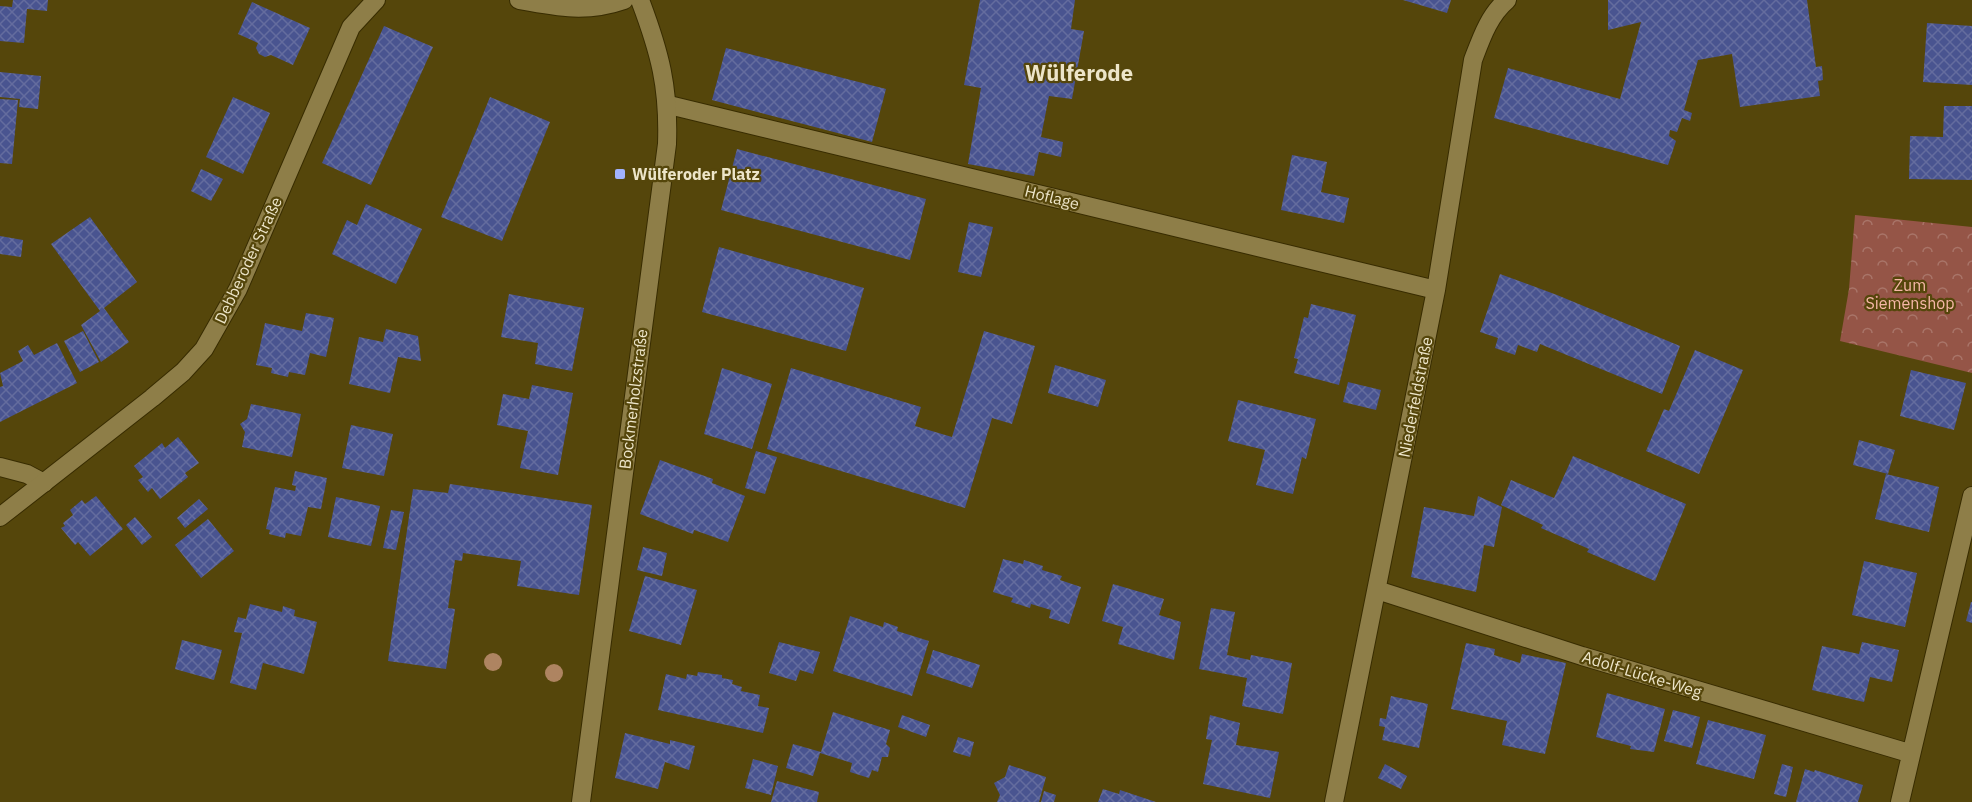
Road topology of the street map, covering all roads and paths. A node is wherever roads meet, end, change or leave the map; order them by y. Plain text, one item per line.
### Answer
1 (376, 0) edge
2 (519, 0) edge
3 (624, 0) edge
4 (640, 0) edge
5 (1507, 0) edge
6 (669, 105) junction
7 (1436, 290) junction
8 (0, 467) edge
9 (44, 483) junction
10 (1972, 496) edge
11 (0, 517) edge
12 (1377, 590) junction
13 (1910, 753) junction
14 (581, 802) edge
15 (1334, 802) edge
16 (1900, 802) edge

1 - 9 street, Debberoder Straße
2 - 3 street
4 - 6 street, Bockmerholzstraße
5 - 7 street, Niederfeldstraße
6 - 7 street, Hoflage
6 - 14 street, Bockmerholzstraße
7 - 12 street, Niederfeldstraße
8 - 9 street
9 - 11 street, Debberoder Straße
10 - 13 street
12 - 13 street, Adolf-Lücke-Weg
12 - 15 street, Niederfeldstraße
13 - 16 street

